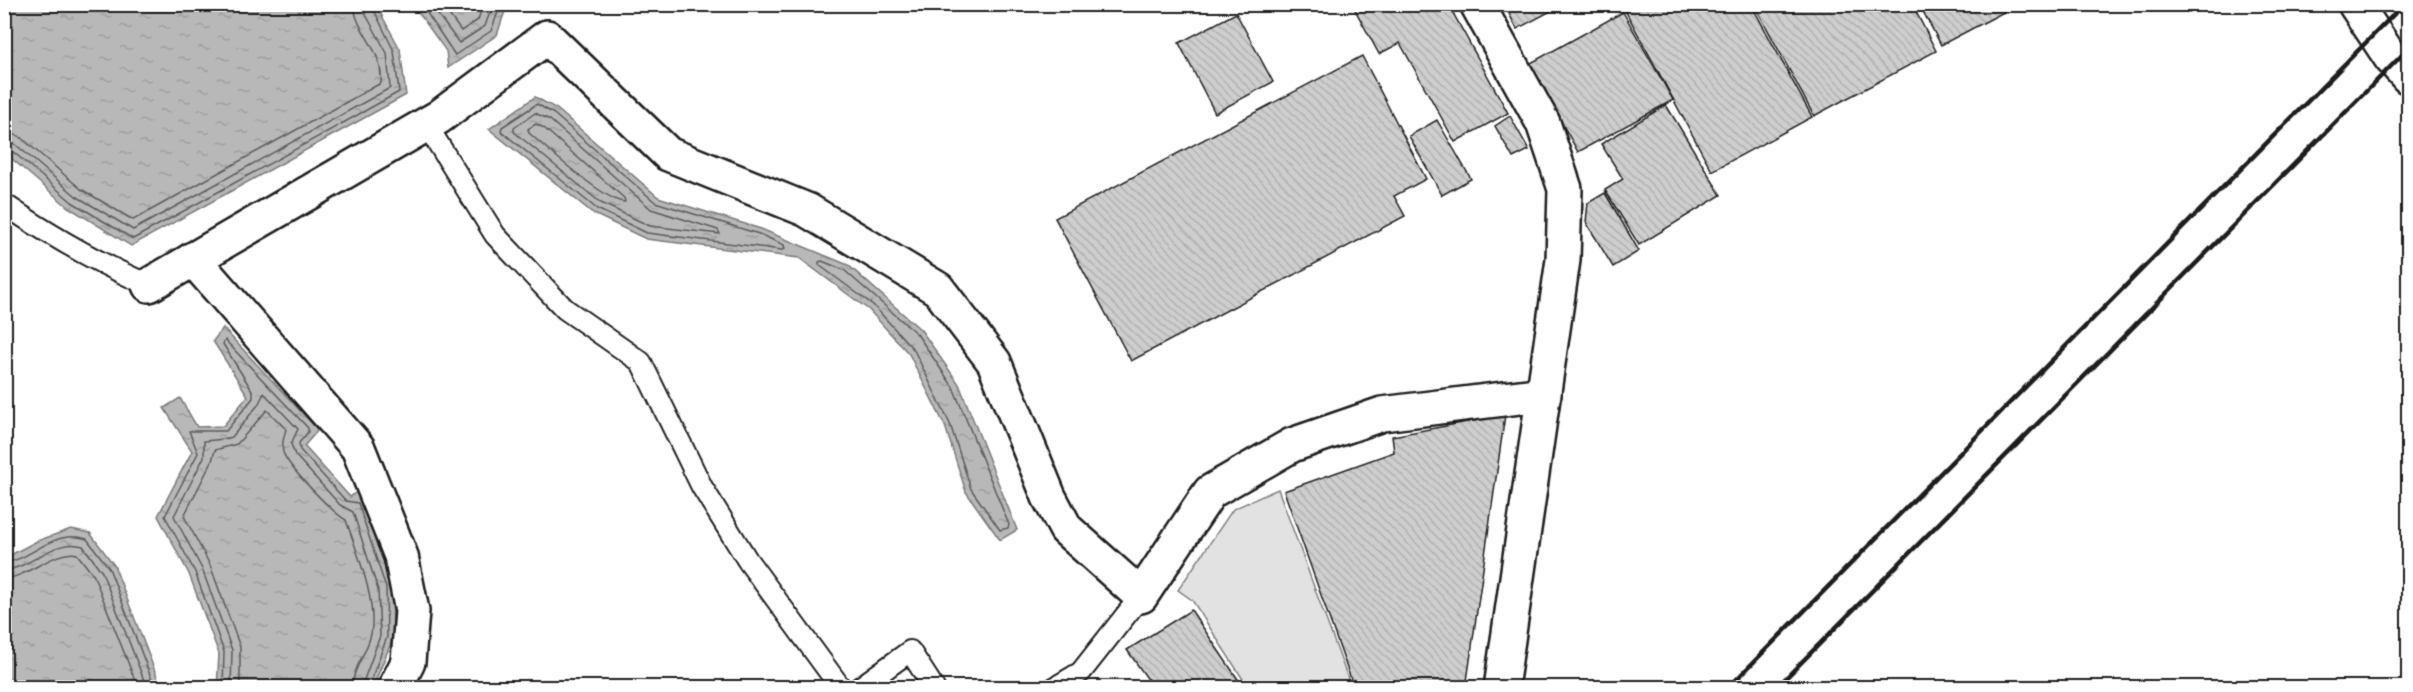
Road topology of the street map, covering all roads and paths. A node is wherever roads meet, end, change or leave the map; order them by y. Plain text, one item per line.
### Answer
1 (1477, 4) edge
2 (2355, 4) edge
3 (2409, 77) edge
4 (426, 124) junction
5 (4, 204) edge
6 (193, 259) junction
7 (149, 285) joint
8 (1544, 394) junction
9 (1141, 596) junction
10 (395, 687) edge
11 (841, 687) edge
12 (859, 687) edge
13 (934, 687) edge
14 (1054, 687) edge
15 (1501, 687) edge

1 - 8 street
2 - 3 street
4 - 6 street
4 - 9 street
4 - 11 lane
5 - 7 lane
6 - 7 street
6 - 10 street
8 - 9 street
8 - 15 street
9 - 14 lane
12 - 13 lane

